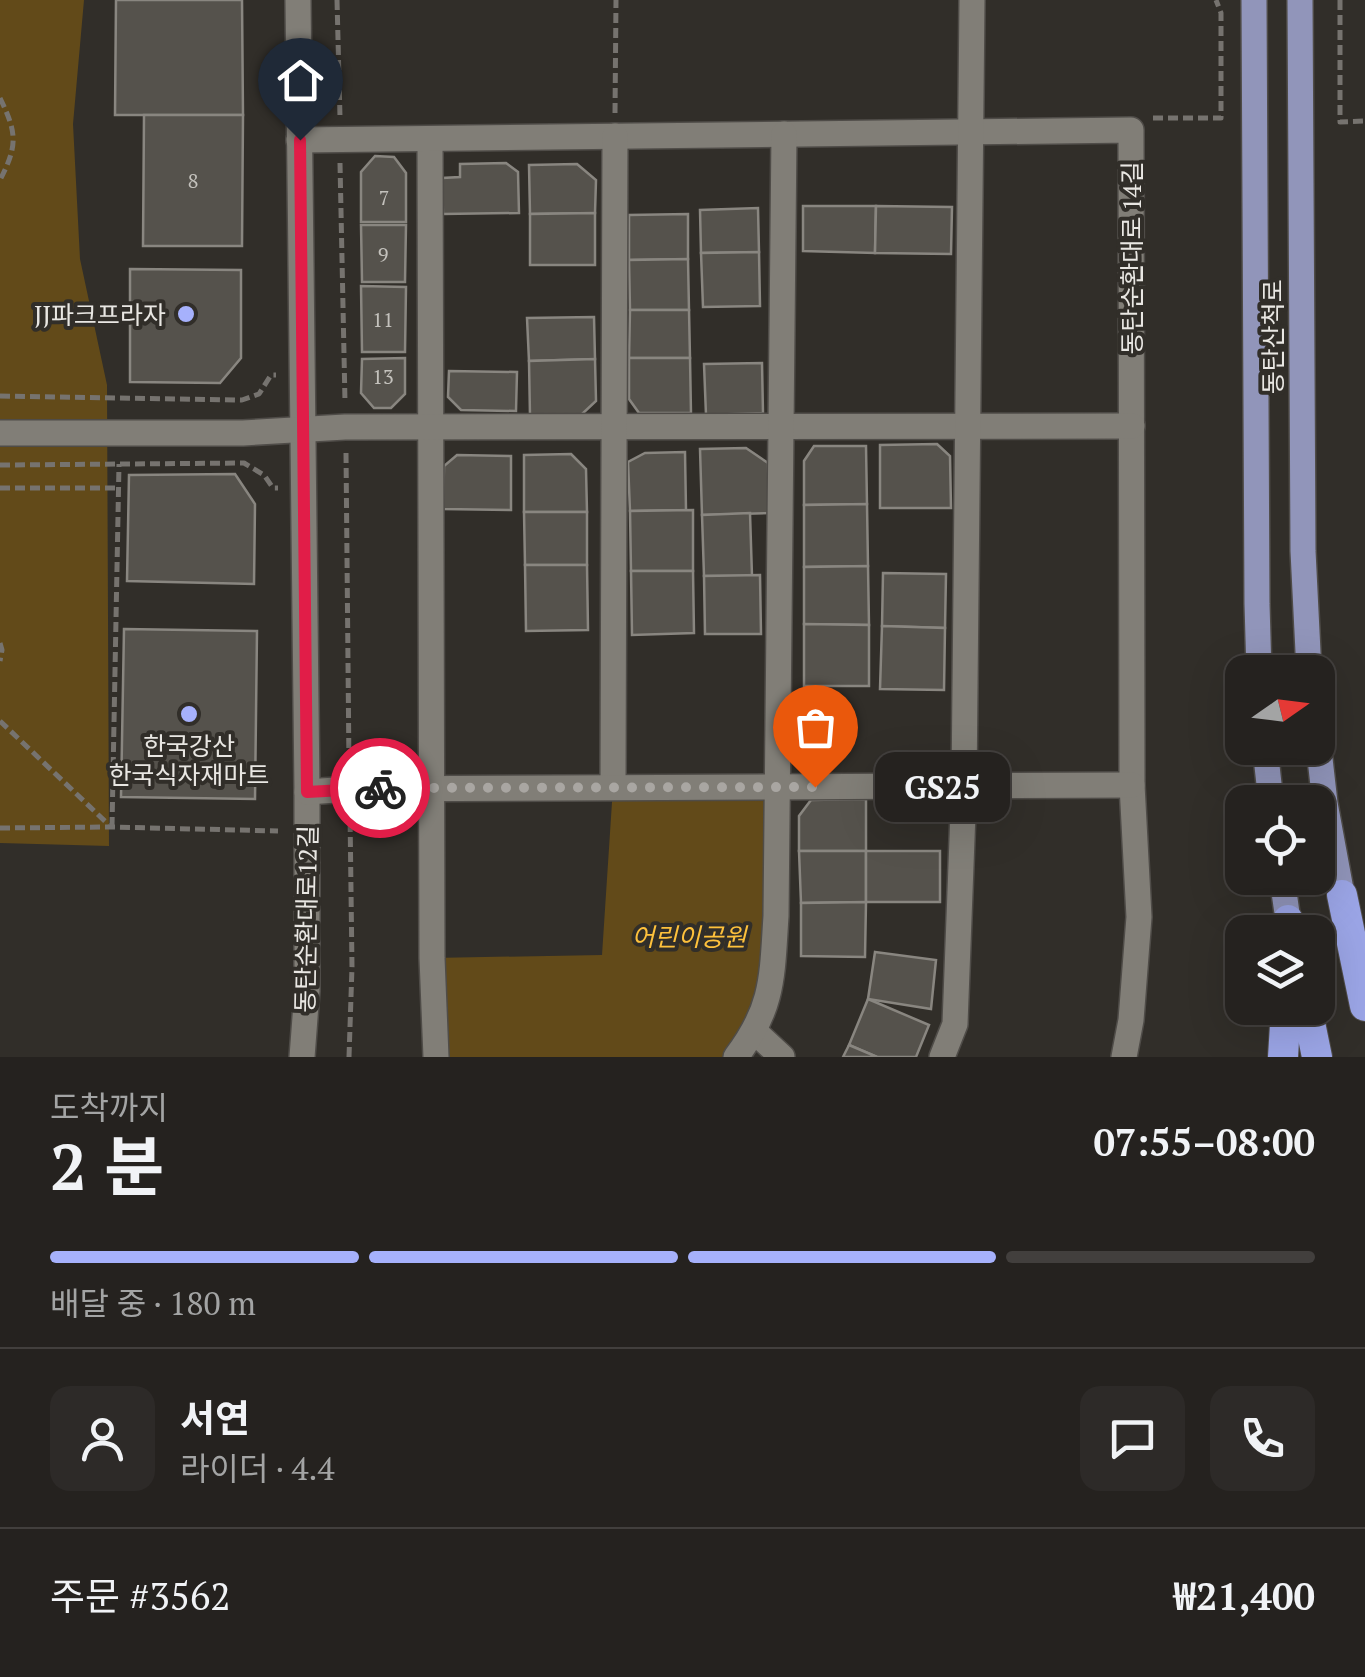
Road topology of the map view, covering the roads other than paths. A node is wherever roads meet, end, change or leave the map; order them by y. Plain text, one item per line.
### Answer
1 (298, 0) edge
2 (972, 0) edge
3 (1254, 0) edge
4 (1300, 0) edge
5 (971, 132) junction
6 (784, 134) junction
7 (615, 136) junction
8 (430, 139) junction
9 (300, 140) junction
10 (614, 426) junction
11 (781, 426) junction
12 (968, 426) junction
13 (1132, 426) junction
14 (430, 427) junction
15 (303, 429) junction
16 (0, 433) edge
17 (1259, 655) edge
18 (1308, 655) edge
19 (1321, 765) edge
20 (1132, 785) junction
21 (964, 786) junction
22 (613, 787) junction
23 (778, 787) junction
24 (431, 788) junction
25 (307, 792) junction
26 (1342, 894) junction
27 (1365, 974) edge
28 (1365, 1006) edge
29 (1285, 1025) edge
30 (1310, 1025) edge
31 (755, 1032) junction
32 (302, 1057) edge
33 (436, 1057) edge
34 (736, 1057) edge
35 (782, 1057) edge
36 (942, 1057) edge
37 (1124, 1057) edge
38 (1283, 1057) edge
39 (1317, 1057) edge

1 - 9 street, 동탄순환대로12길
2 - 5 street
3 - 17 main road, 동탄산척로
4 - 18 main road, 동탄산척로
5 - 6 street, 동탄순환대로 14길
5 - 12 street
5 - 13 street, 동탄순환대로 14길
6 - 7 street, 동탄순환대로 14길
6 - 11 street
7 - 8 street, 동탄순환대로 14길
7 - 10 street
8 - 9 street, 동탄순환대로 14길
8 - 14 street
9 - 15 street, 동탄순환대로12길
10 - 11 street
10 - 14 street
10 - 22 street
11 - 12 street
11 - 23 street
12 - 13 street
12 - 21 street
13 - 20 street, 동탄순환대로 14길
14 - 15 street
14 - 24 street
15 - 16 street
15 - 25 street, 동탄순환대로12길
19 - 26 main road
20 - 21 street
20 - 37 street, 동탄순환대로 14길
21 - 23 street
21 - 36 street
22 - 23 street
22 - 24 street
23 - 31 street
24 - 25 street
24 - 33 street
25 - 32 street, 동탄순환대로12길
26 - 27 highway
26 - 28 highway
29 - 38 highway
30 - 39 highway
31 - 34 street
31 - 35 street

